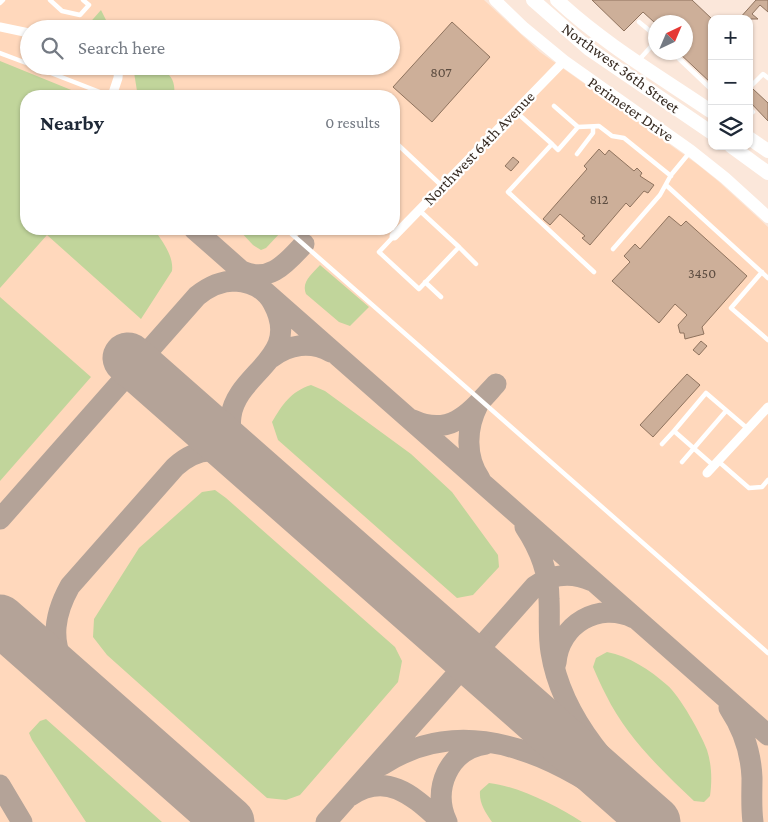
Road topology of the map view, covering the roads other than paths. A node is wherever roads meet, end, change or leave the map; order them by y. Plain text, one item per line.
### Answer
1 (3, 0) edge
2 (50, 0) edge
3 (84, 0) edge
4 (495, 0) edge
5 (558, 0) edge
6 (535, 1) edge
7 (0, 3) edge
8 (639, 22) dead end
9 (0, 28) edge
10 (648, 29) edge
11 (20, 31) edge
12 (648, 50) edge
13 (0, 53) edge
14 (680, 60) edge
15 (20, 61) edge
16 (564, 61) junction
17 (637, 62) junction
18 (56, 75) edge
19 (118, 75) edge
20 (768, 78) edge
21 (753, 84) edge
22 (708, 86) edge
23 (95, 90) edge
24 (113, 90) edge
25 (554, 106) dead end
26 (708, 109) edge
27 (515, 112) junction
28 (578, 127) junction
29 (593, 127) junction
30 (708, 130) edge
31 (753, 141) edge
32 (552, 144) junction
33 (400, 147) edge
34 (737, 150) edge
35 (768, 150) edge
36 (691, 151) junction
37 (577, 154) dead end
38 (762, 168) edge
39 (670, 176) junction
40 (666, 185) junction
41 (442, 186) junction
42 (420, 210) junction
43 (768, 217) edge
44 (400, 230) edge
45 (293, 235) edge
46 (394, 236) edge
47 (459, 247) junction
48 (613, 249) dead end
49 (476, 264) dead end
50 (594, 272) dead end
51 (762, 272) junction
52 (768, 278) edge
53 (425, 282) junction
54 (441, 297) dead end
55 (768, 340) edge
56 (768, 408) edge
57 (726, 410) junction
58 (748, 429) junction
59 (674, 431) junction
60 (662, 444) dead end
61 (694, 448) junction
62 (682, 462) dead end
63 (713, 466) junction
64 (768, 480) edge
65 (768, 653) edge

1 - 7 lane
2 - 3 lane
4 - 16 street, Perimeter Drive
5 - 17 main road, Northwest 36th Street
6 - 30 main road, Northwest 36th Street
8 - 10 lane
9 - 11 street
12 - 17 lane
13 - 15 lane
14 - 22 lane
16 - 27 street, Northwest 64th Avenue
16 - 36 street, Perimeter Drive
17 - 26 main road, Northwest 36th Street
18 - 23 lane
19 - 24 street
20 - 21 lane
25 - 28 lane
27 - 32 lane
27 - 41 street, Northwest 64th Avenue
28 - 29 lane
28 - 32 lane
29 - 37 lane
29 - 39 lane
31 - 35 main road
32 - 50 lane
33 - 41 lane
34 - 38 main road
35 - 38 main road
36 - 39 lane
36 - 43 street, Perimeter Drive
39 - 40 lane
40 - 48 lane
40 - 51 lane
41 - 42 street, Northwest 64th Avenue
42 - 44 street, Northwest 64th Avenue
42 - 47 lane
45 - 65 lane
46 - 53 lane
47 - 49 lane
47 - 53 lane
51 - 52 lane
51 - 55 lane
53 - 54 lane
56 - 58 street
57 - 58 lane
57 - 59 lane
57 - 61 lane
58 - 63 street
59 - 60 lane
59 - 61 lane
61 - 62 lane
61 - 63 lane
63 - 64 lane

